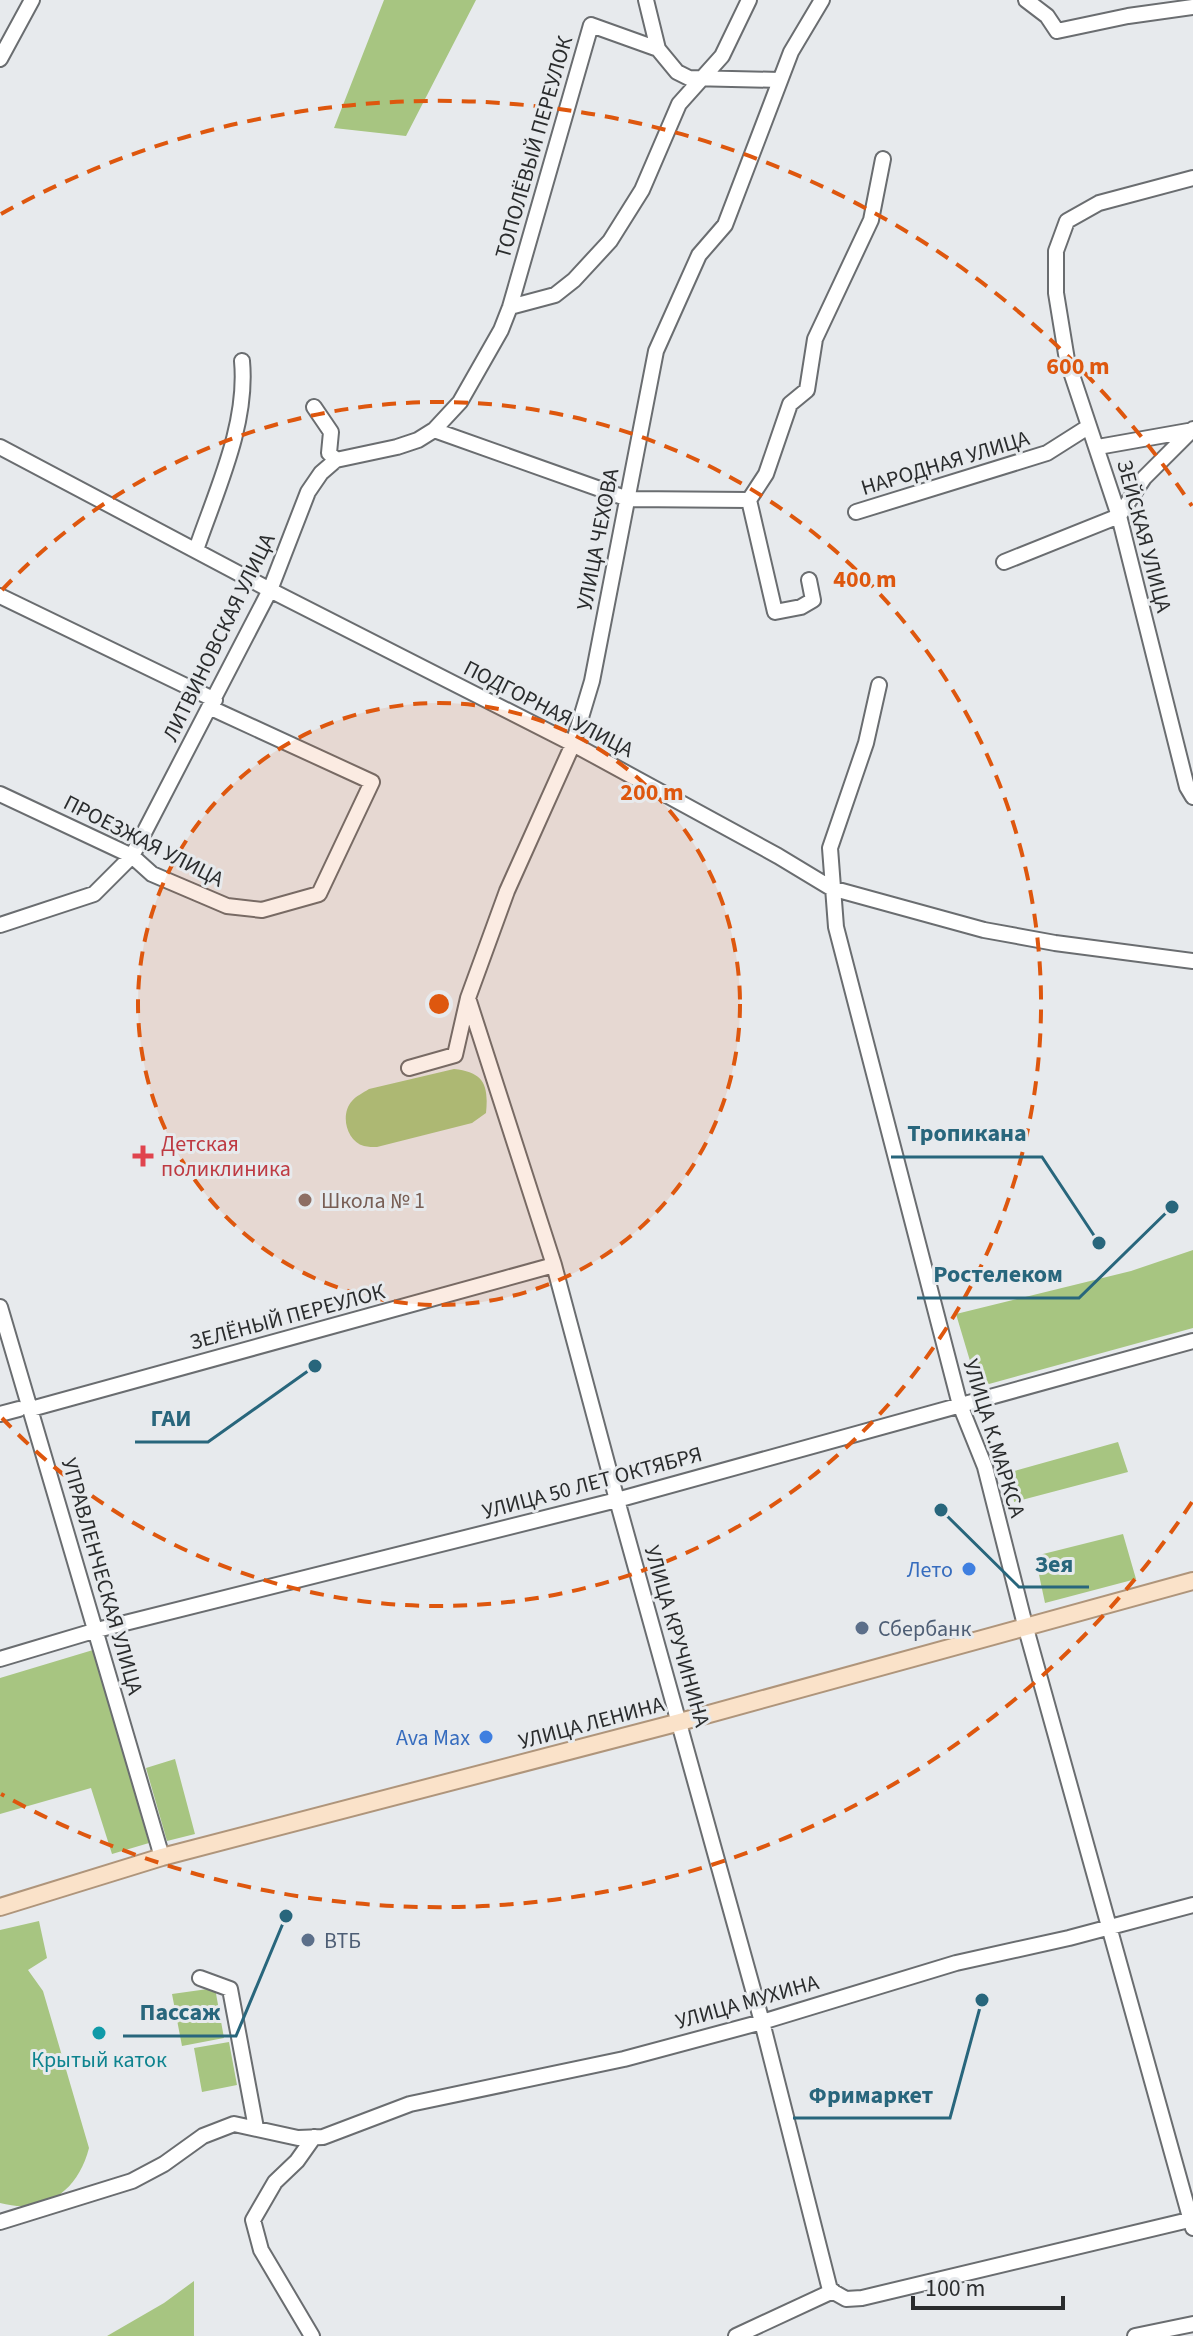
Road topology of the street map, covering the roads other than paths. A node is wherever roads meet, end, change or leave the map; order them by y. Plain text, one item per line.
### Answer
1 (32, 0) edge
2 (646, 0) edge
3 (749, 0) edge
4 (822, 0) edge
5 (1026, 0) edge
6 (1193, 7) edge
7 (658, 49) junction
8 (0, 59) edge
9 (700, 77) junction
10 (780, 80) junction
11 (883, 159) dead end
12 (1193, 178) edge
13 (510, 307) junction
14 (242, 361) dead end
15 (314, 407) dead end
16 (1088, 427) junction
17 (434, 430) junction
18 (1191, 430) edge
19 (0, 447) edge
20 (1098, 447) junction
21 (336, 460) junction
22 (628, 499) junction
23 (749, 500) junction
24 (856, 512) dead end
25 (1119, 516) junction
26 (196, 550) junction
27 (1004, 562) dead end
28 (809, 580) dead end
29 (270, 590) junction
30 (0, 596) edge
31 (879, 685) dead end
32 (213, 704) junction
33 (573, 744) junction
34 (0, 794) edge
35 (1193, 797) edge
36 (132, 856) junction
37 (831, 888) junction
38 (0, 925) edge
39 (1193, 961) edge
40 (468, 998) junction
41 (409, 1068) dead end
42 (554, 1265) junction
43 (0, 1307) edge
44 (1193, 1341) edge
45 (960, 1405) junction
46 (25, 1409) junction
47 (0, 1414) edge
48 (617, 1500) junction
49 (1193, 1581) edge
50 (1025, 1625) junction
51 (97, 1630) junction
52 (0, 1659) edge
53 (680, 1722) junction
54 (162, 1857) junction
55 (1193, 1905) edge
56 (0, 1907) edge
57 (1108, 1926) junction
58 (200, 1978) dead end
59 (762, 2022) junction
60 (256, 2128) junction
61 (314, 2137) junction
62 (0, 2222) edge
63 (1192, 2223) edge
64 (832, 2290) junction
65 (1193, 2324) edge
66 (312, 2336) edge
67 (736, 2336) edge
68 (1135, 2336) edge

1 - 8 street
2 - 7 street
3 - 9 street
4 - 10 street, УЛИЦА ЧЕХОВА
5 - 6 street
7 - 9 street
7 - 13 street, ТОПОЛЁВЫЙ ПЕРЕУЛОК
9 - 10 street
9 - 13 street
10 - 22 street, УЛИЦА ЧЕХОВА
11 - 23 street
12 - 16 street, ЗЕЙСКАЯ УЛИЦА
13 - 17 street
14 - 26 street
15 - 21 street
16 - 20 street, ЗЕЙСКАЯ УЛИЦА
16 - 24 street, НАРОДНАЯ УЛИЦА
17 - 21 street
17 - 22 street
18 - 20 street
18 - 25 street
19 - 26 street, ПОДГОРНАЯ УЛИЦА
20 - 25 street, ЗЕЙСКАЯ УЛИЦА
21 - 29 street, ЛИТВИНОВСКАЯ УЛИЦА
22 - 23 street
22 - 33 street, УЛИЦА ЧЕХОВА
23 - 28 street
25 - 27 street
25 - 35 street, ЗЕЙСКАЯ УЛИЦА
26 - 29 street, ПОДГОРНАЯ УЛИЦА
29 - 32 street, ЛИТВИНОВСКАЯ УЛИЦА
29 - 33 street, ПОДГОРНАЯ УЛИЦА
30 - 32 street
31 - 37 street, УЛИЦА К.МАРКСА
32 - 36 street, ЛИТВИНОВСКАЯ УЛИЦА
32 - 36 street, ПРОЕЗЖАЯ УЛИЦА
33 - 37 street, ПОДГОРНАЯ УЛИЦА
33 - 40 street, УЛИЦА ЧЕХОВА
34 - 36 street, ПРОЕЗЖАЯ УЛИЦА
36 - 38 street, ЛИТВИНОВСКАЯ УЛИЦА
37 - 39 street, ПОДГОРНАЯ УЛИЦА
37 - 45 street, УЛИЦА К.МАРКСА
40 - 41 street, УЛИЦА ЧЕХОВА
40 - 42 street, УЛИЦА КРУЧИНИНА
42 - 46 street, ЗЕЛЁНЫЙ ПЕРЕУЛОК
42 - 48 street, УЛИЦА КРУЧИНИНА
43 - 46 street, УПРАВЛЕНЧЕСКАЯ УЛИЦА
44 - 45 street, УЛИЦА 50 ЛЕТ ОКТЯБРЯ
45 - 48 street, УЛИЦА 50 ЛЕТ ОКТЯБРЯ
45 - 50 street, УЛИЦА К.МАРКСА
46 - 47 street, ЗЕЛЁНЫЙ ПЕРЕУЛОК
46 - 51 street, УПРАВЛЕНЧЕСКАЯ УЛИЦА
48 - 51 street, УЛИЦА 50 ЛЕТ ОКТЯБРЯ
48 - 53 street, УЛИЦА КРУЧИНИНА
49 - 50 main road, УЛИЦА ЛЕНИНА
50 - 53 main road, УЛИЦА ЛЕНИНА
50 - 57 street, УЛИЦА К.МАРКСА
51 - 52 street, УЛИЦА 50 ЛЕТ ОКТЯБРЯ
51 - 54 street, УПРАВЛЕНЧЕСКАЯ УЛИЦА
53 - 54 main road, УЛИЦА ЛЕНИНА
53 - 59 street, УЛИЦА КРУЧИНИНА
54 - 56 main road, УЛИЦА ЛЕНИНА
55 - 57 street, УЛИЦА МУХИНА
57 - 59 street, УЛИЦА МУХИНА
57 - 63 street, УЛИЦА К.МАРКСА
58 - 60 street
59 - 61 street, УЛИЦА МУХИНА
59 - 64 street, УЛИЦА КРУЧИНИНА
60 - 61 street, УЛИЦА МУХИНА
60 - 62 street, УЛИЦА МУХИНА
61 - 66 street
63 - 64 street
64 - 67 street
65 - 68 street

